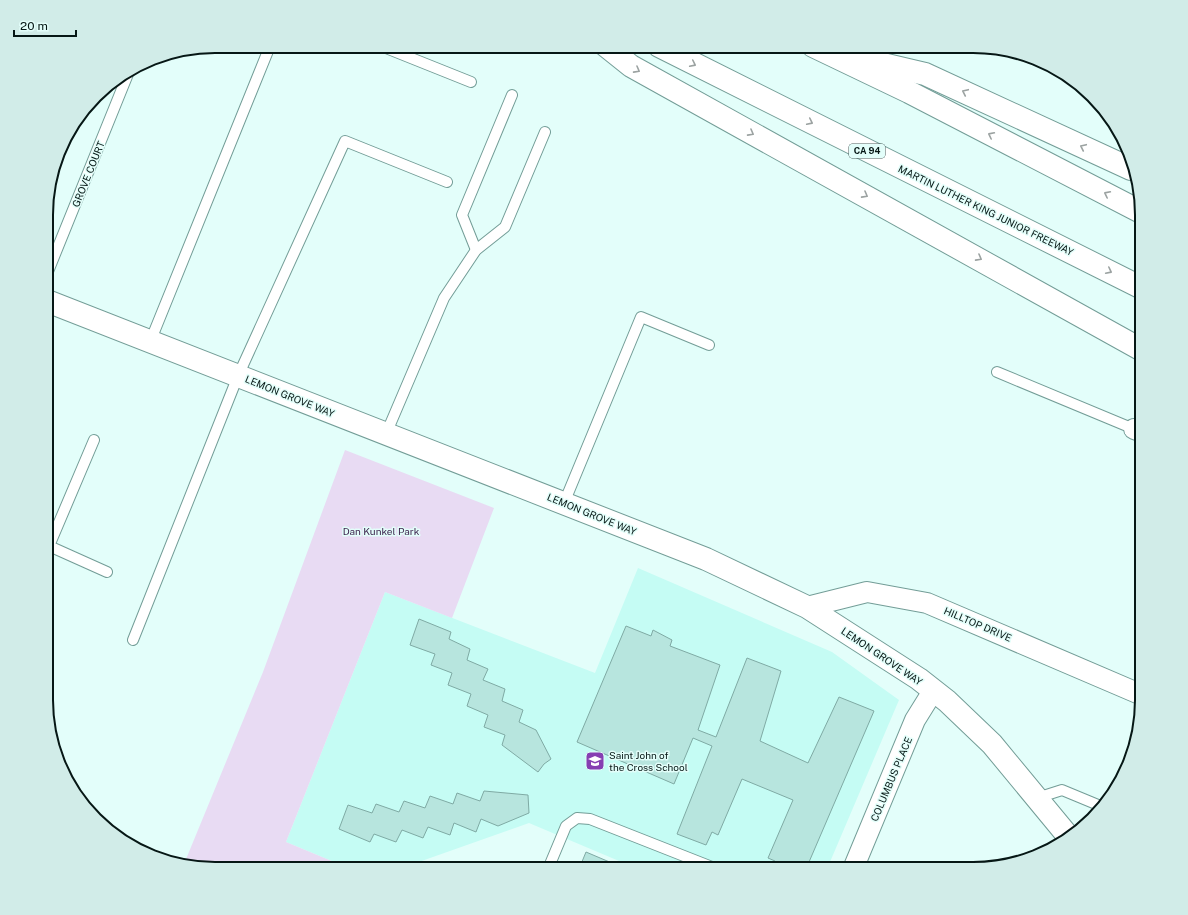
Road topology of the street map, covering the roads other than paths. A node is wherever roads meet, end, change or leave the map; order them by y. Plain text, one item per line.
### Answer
1 (267, 53) edge
2 (399, 53) edge
3 (615, 53) edge
4 (673, 53) edge
5 (827, 53) edge
6 (839, 53) edge
7 (126, 80) edge
8 (471, 82) dead end
9 (512, 95) dead end
10 (545, 132) dead end
11 (1127, 167) edge
12 (447, 182) dead end
13 (1135, 208) edge
14 (476, 250) junction
15 (53, 259) edge
16 (1135, 284) edge
17 (53, 303) edge
18 (150, 342) junction
19 (709, 345) dead end
20 (1135, 346) edge
21 (997, 372) dead end
22 (238, 376) junction
23 (1135, 430) edge
24 (386, 434) junction
25 (94, 440) dead end
26 (564, 503) junction
27 (53, 537) edge
28 (53, 548) edge
29 (108, 572) dead end
30 (807, 607) junction
31 (133, 640) dead end
32 (933, 691) junction
33 (1135, 691) edge
34 (1036, 798) junction
35 (1097, 805) edge
36 (1066, 833) edge
37 (551, 862) edge
38 (699, 862) edge
39 (856, 862) edge

1 - 18 lane
2 - 8 lane
3 -> 20 main road
4 -> 16 main road, MARTIN LUTHER KING JUNIOR FREEWAY / CA 94
13 -> 5 main road
11 -> 6 main road
7 - 15 lane, GROVE COURT
9 - 14 lane
10 - 14 lane
12 - 22 lane
14 - 24 lane
17 - 18 main road, LEMON GROVE WAY
18 - 22 main road, LEMON GROVE WAY
19 - 26 lane
21 - 23 lane
22 - 24 main road, LEMON GROVE WAY
22 - 31 lane
24 - 26 main road, LEMON GROVE WAY
25 - 27 lane
26 - 30 main road, LEMON GROVE WAY
28 - 29 lane
30 - 32 main road, LEMON GROVE WAY
30 - 33 street, HILLTOP DRIVE
32 - 34 main road, LEMON GROVE WAY
32 - 39 street, COLUMBUS PLACE
34 - 35 lane
34 - 36 main road, LEMON GROVE WAY
37 - 38 lane

